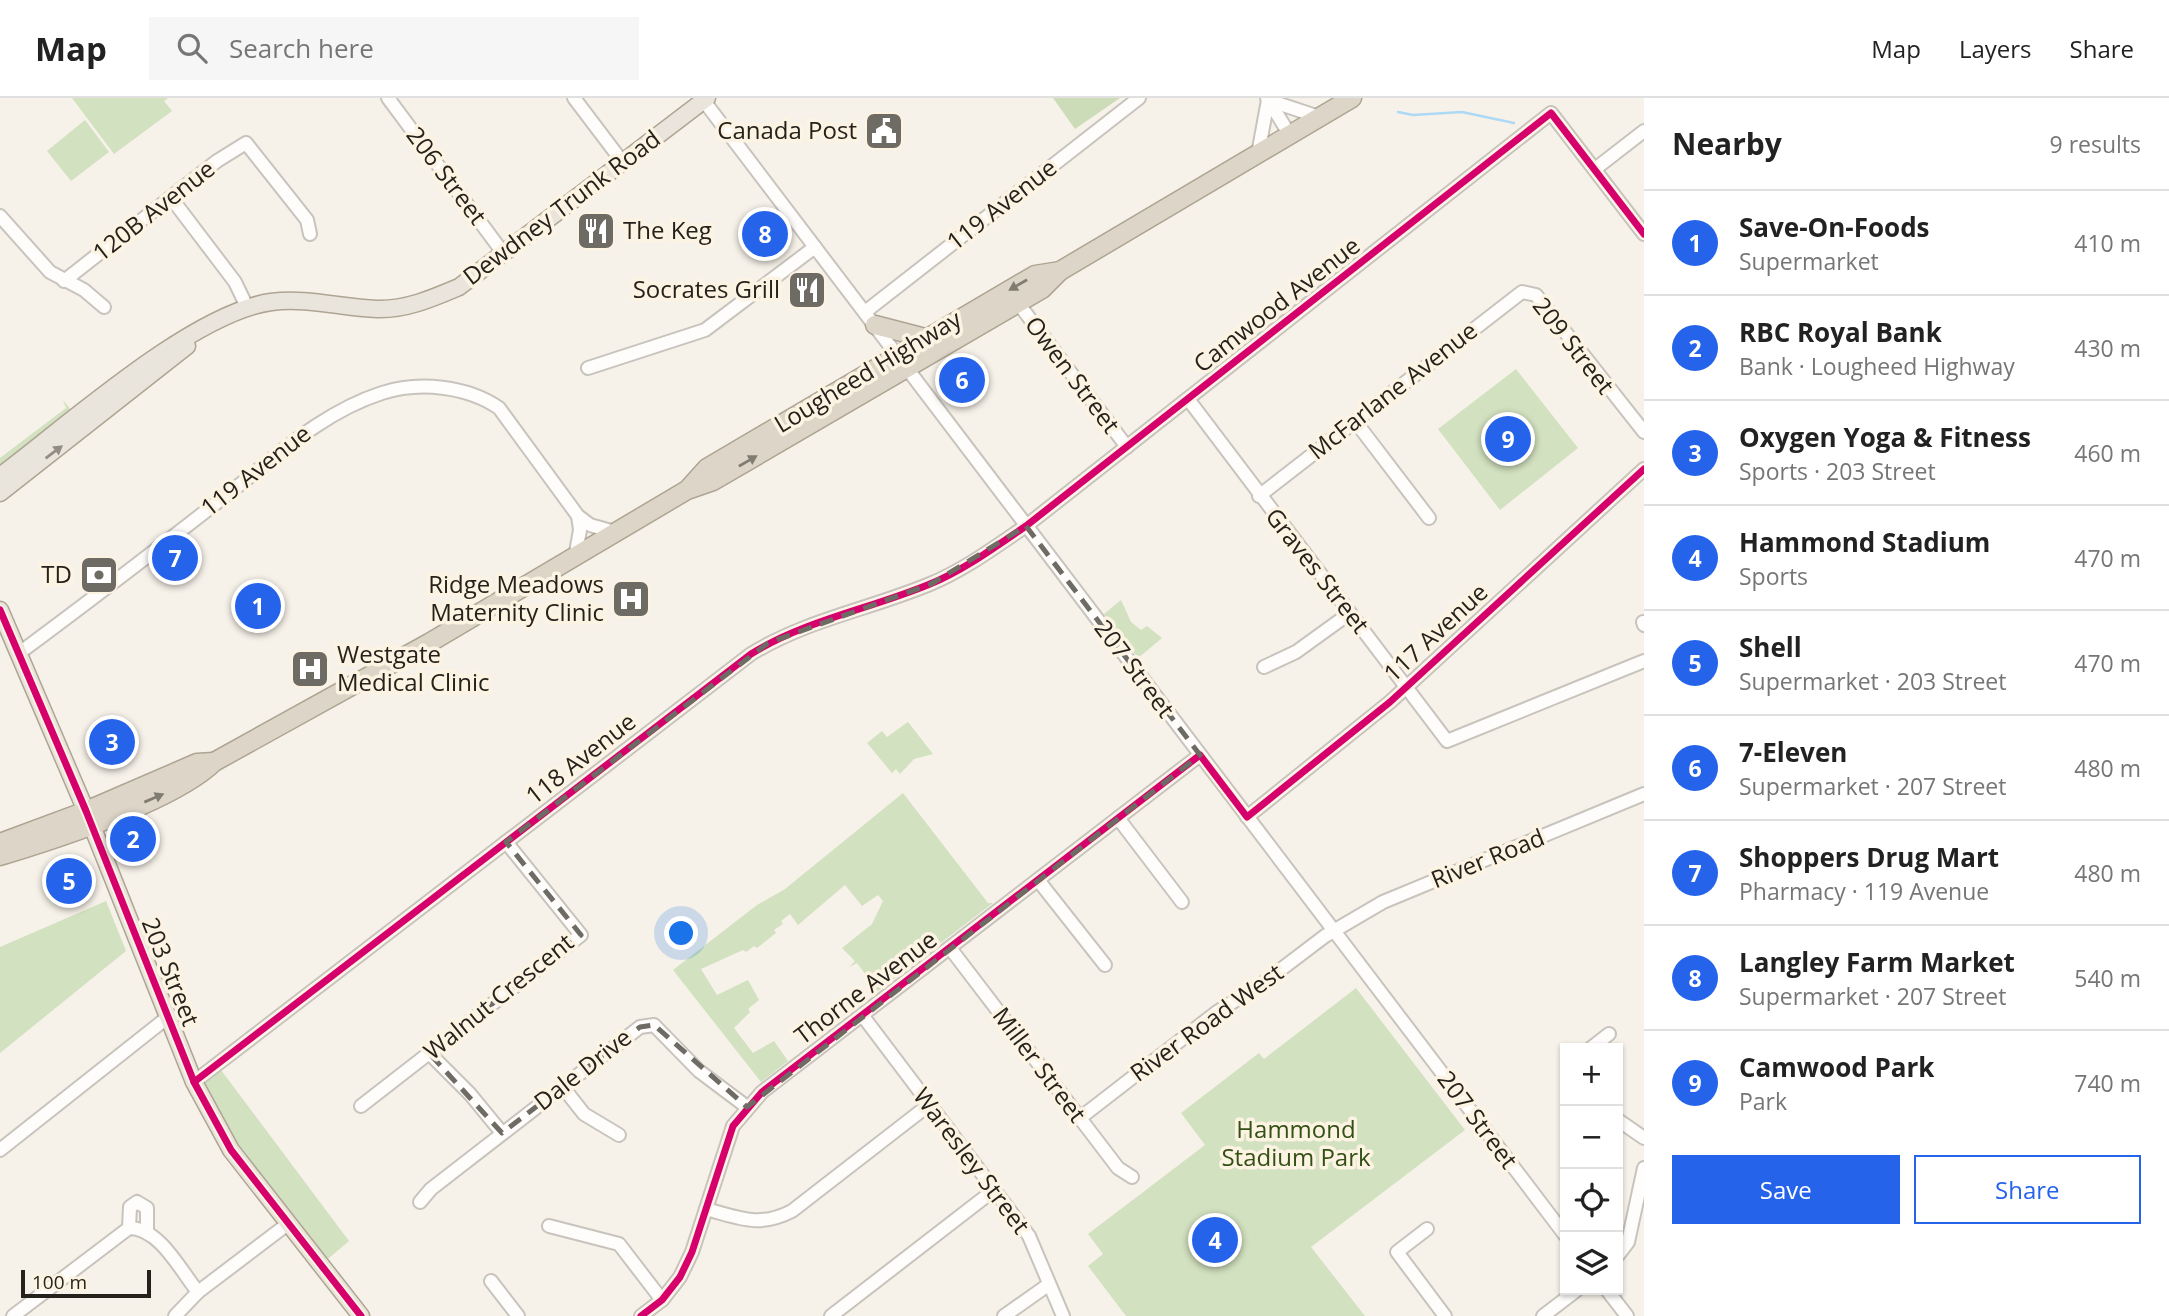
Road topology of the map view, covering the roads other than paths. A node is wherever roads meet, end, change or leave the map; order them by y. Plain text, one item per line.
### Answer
1 (388, 98) edge
2 (574, 98) edge
3 (1139, 98) edge
4 (1352, 98) edge
5 (705, 99) edge
6 (1268, 99) edge
7 (1319, 117) junction
8 (1644, 131) edge
9 (1290, 135) junction
10 (1258, 154) junction
11 (624, 164) junction
12 (1595, 169) junction
13 (172, 199) junction
14 (0, 216) edge
15 (310, 234) dead end
16 (1644, 234) edge
17 (815, 247) junction
18 (504, 254) junction
19 (1060, 271) junction
20 (64, 281) junction
21 (1529, 292) joint
22 (1018, 303) junction
23 (104, 307) dead end
24 (247, 307) junction
25 (870, 318) junction
26 (206, 327) junction
27 (925, 338) junction
28 (902, 361) junction
29 (588, 368) dead end
30 (1188, 399) junction
31 (1355, 421) junction
32 (1644, 432) edge
33 (1127, 447) junction
34 (1644, 469) edge
35 (0, 476) edge
36 (0, 493) edge
37 (1259, 496) junction
38 (578, 516) junction
39 (1429, 517) dead end
40 (1026, 526) junction
41 (618, 533) junction
42 (575, 558) junction
43 (0, 610) edge
44 (1350, 613) junction
45 (18, 654) junction
46 (1644, 662) edge
47 (1264, 667) dead end
48 (1406, 686) junction
49 (1200, 755) junction
50 (1644, 794) edge
51 (89, 817) junction
52 (1247, 817) junction
53 (1118, 818) junction
54 (506, 842) junction
55 (0, 843) edge
56 (0, 856) edge
57 (1038, 880) junction
58 (1182, 902) dead end
59 (1335, 930) junction
60 (950, 948) junction
61 (1105, 965) dead end
62 (862, 1015) junction
63 (167, 1017) junction
64 (1609, 1034) dead end
65 (1597, 1043) edge
66 (429, 1053) junction
67 (194, 1082) junction
68 (562, 1086) junction
69 (930, 1104) junction
70 (361, 1106) dead end
71 (747, 1107) junction
72 (1080, 1118) junction
73 (1623, 1123) edge
74 (502, 1133) junction
75 (618, 1135) dead end
76 (1644, 1138) edge
77 (0, 1150) edge
78 (1644, 1168) edge
79 (1132, 1177) dead end
80 (994, 1190) junction
81 (420, 1202) dead end
82 (706, 1209) junction
83 (289, 1223) junction
84 (549, 1226) dead end
85 (129, 1228) junction
86 (1427, 1229) dead end
87 (146, 1231) junction
88 (1563, 1232) edge
89 (1623, 1248) edge
90 (491, 1281) dead end
91 (1048, 1285) junction
92 (198, 1292) junction
93 (1571, 1295) edge
94 (1611, 1295) edge
95 (662, 1300) junction
96 (13, 1316) edge
97 (175, 1316) edge
98 (361, 1316) edge
99 (518, 1316) edge
100 (641, 1316) edge
101 (831, 1316) edge
102 (1003, 1316) edge
103 (1063, 1316) edge
104 (1445, 1316) edge
105 (1544, 1316) edge
106 (1627, 1316) edge

1 - 18 street, 206 Street
2 - 11 street
3 - 25 street, 119 Avenue
4 - 7 highway, Lougheed Highway
5 - 11 main road, Dewdney Trunk Road
5 - 17 street, 207 Street
6 - 7 street
6 - 9 street
6 - 10 street
7 - 9 highway, Lougheed Highway
8 - 12 street
9 - 10 highway, Lougheed Highway
10 - 19 highway, Lougheed Highway
11 - 18 main road, Dewdney Trunk Road
12 - 16 street
12 - 30 street, Camwood Avenue
13 - 15 street, 120B Avenue
13 - 20 street, 120B Avenue
13 - 24 street
14 - 20 street
17 - 25 street, 207 Street
17 - 29 street
18 - 24 main road, Dewdney Trunk Road
19 - 22 highway, Lougheed Highway
19 -> 27 highway, Lougheed Highway
20 - 23 street
21 - 31 street, McFarlane Avenue
21 - 32 street, 209 Street
22 - 28 highway, Lougheed Highway
22 - 33 street, Owen Street
24 - 26 main road, Dewdney Trunk Road
25 - 27 highway
25 - 28 street, 207 Street
26 - 35 main road, Dewdney Trunk Road
36 -> 26 main road, Dewdney Trunk Road
27 - 28 highway, Lougheed Highway
28 - 40 street, 207 Street
28 - 41 highway, Lougheed Highway
30 - 33 street, Camwood Avenue
30 - 37 street, Graves Street
31 - 37 street, McFarlane Avenue
31 - 39 street
33 - 40 street, Camwood Avenue
34 - 48 street, 117 Avenue
37 - 44 street, Graves Street
38 - 41 street
38 - 42 street
38 - 45 street, 119 Avenue
40 - 49 street, 207 Street
40 - 54 street, 118 Avenue
41 - 42 highway, Lougheed Highway
42 - 51 highway, Lougheed Highway
43 - 45 main road, 203 Street
44 - 47 street
44 - 48 street, Graves Street
45 - 51 main road, 203 Street
46 - 48 street, Graves Street
48 - 52 street, 117 Avenue
49 - 52 street, 207 Street
49 - 53 street, Thorne Avenue
50 - 59 street, River Road
51 - 55 highway, Lougheed Highway
51 - 56 highway, Lougheed Highway
51 - 63 main road, 203 Street
52 - 59 street, 207 Street
53 - 57 street, Thorne Avenue
53 - 58 street
54 - 66 street, Walnut Crescent
54 - 67 street, 118 Avenue
57 - 60 street, Thorne Avenue
57 - 61 street
59 - 72 street, River Road West
59 - 88 street, 207 Street
60 - 62 street, Thorne Avenue
60 - 72 street, Miller Street
62 - 69 street, Waresley Street
62 - 71 street, Thorne Avenue
63 - 67 main road, 203 Street
63 - 77 street
64 - 65 street
66 - 70 street, Walnut Crescent
66 - 74 street
67 - 83 main road, 203 Street
68 - 71 street, Dale Drive
68 - 74 street, Dale Drive
68 - 75 street
69 - 80 street, Waresley Street
69 - 82 street
71 - 82 street, Thorne Avenue
72 - 79 street, Miller Street
73 - 76 street
74 - 81 street, Dale Drive
78 - 89 street
80 - 91 street, Waresley Street
80 - 101 street
82 - 95 street, Thorne Avenue
83 - 92 street
83 - 98 main road, 203 Street
84 - 95 street
85 - 87 street
85 - 87 street
85 - 96 street
86 - 104 street
87 - 92 street
90 - 99 street
91 - 102 street
91 - 103 street, Waresley Street
92 - 97 street
93 - 105 street
94 - 106 street
95 - 100 street, Thorne Avenue

